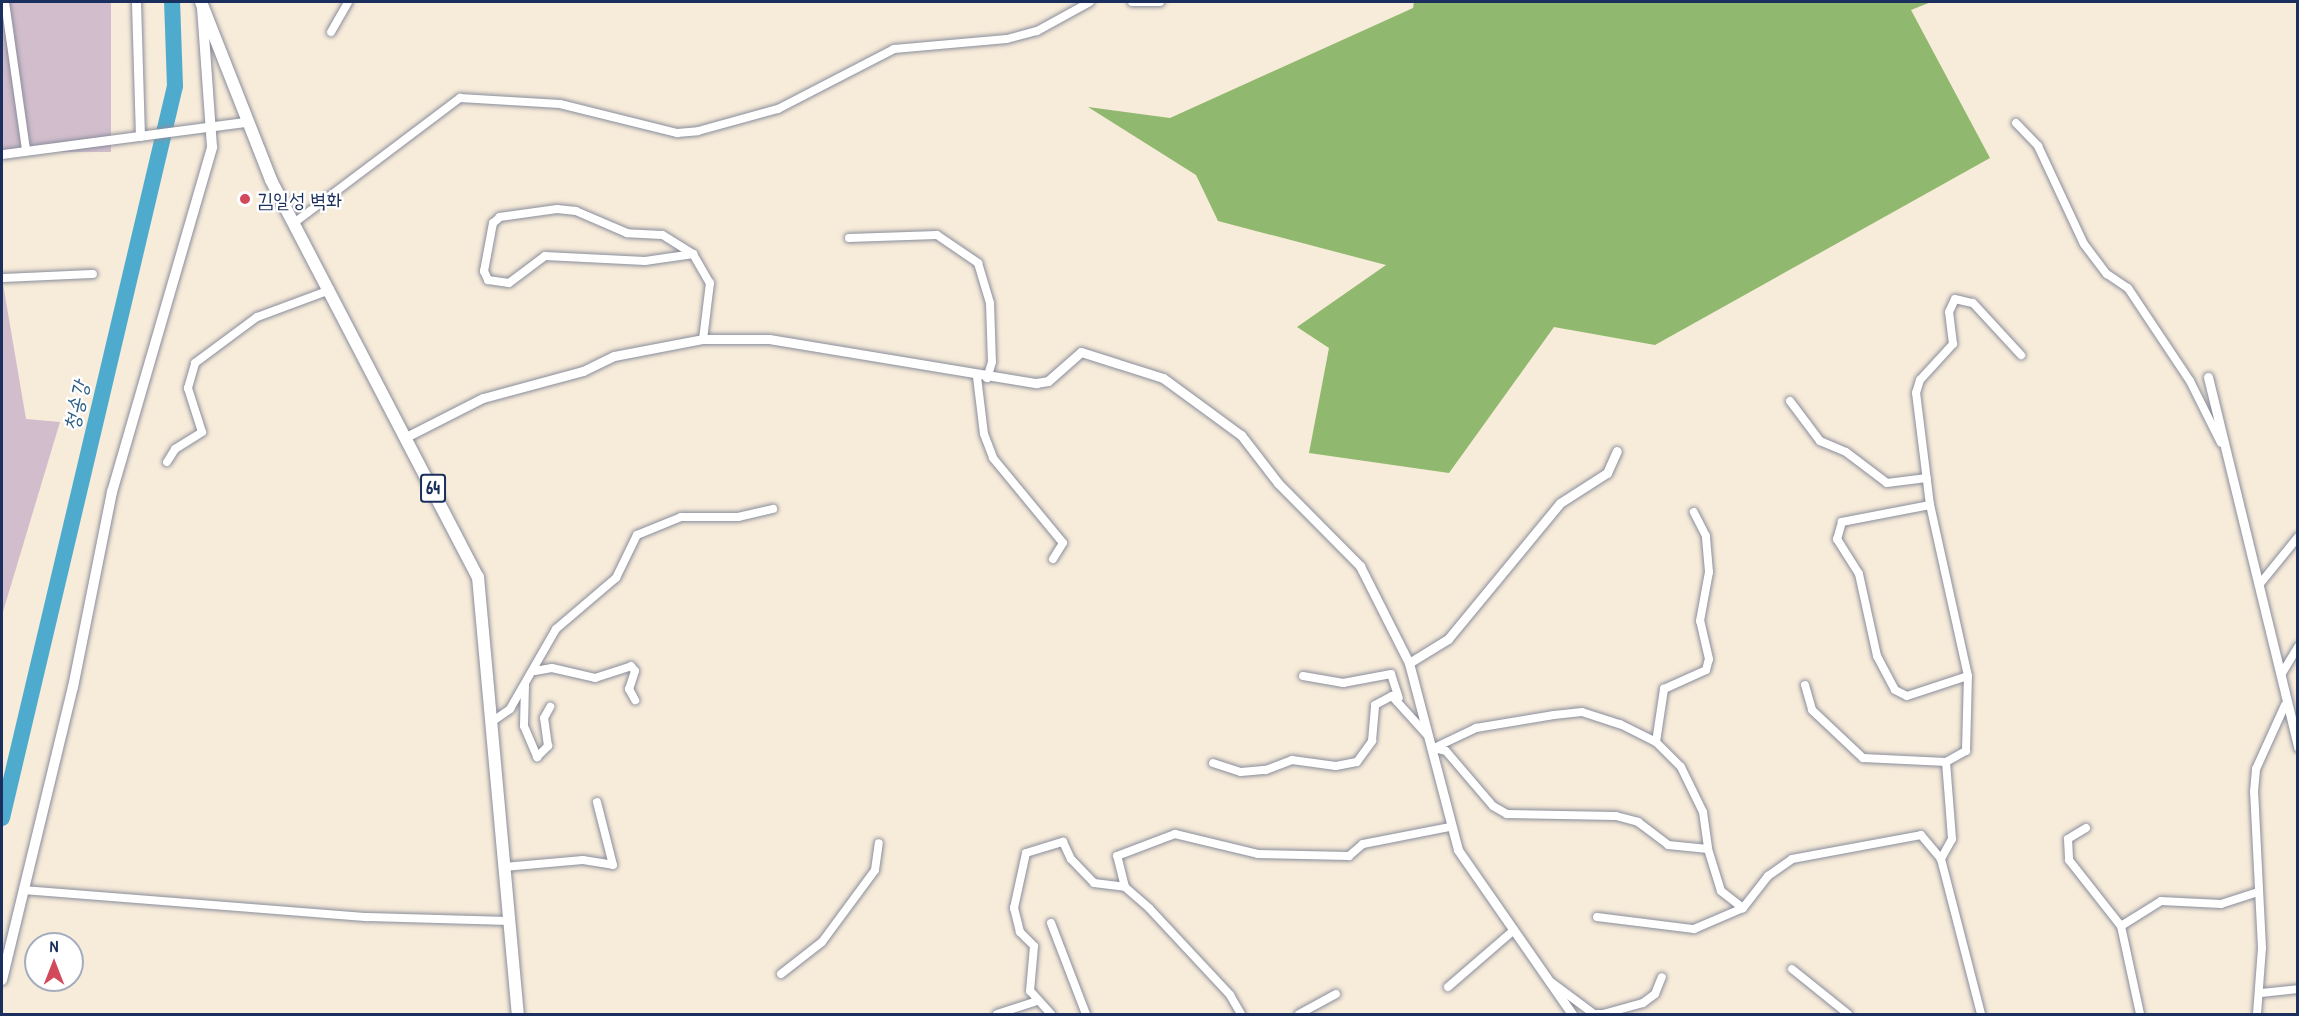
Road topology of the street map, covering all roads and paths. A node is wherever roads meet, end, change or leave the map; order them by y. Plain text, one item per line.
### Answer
1 (5, 2) edge
2 (136, 2) edge
3 (201, 2) edge
4 (348, 2) edge
5 (1090, 2) edge
6 (1132, 2) edge
7 (1160, 2) edge
8 (331, 32) dead end
9 (246, 122) junction
10 (2016, 123) dead end
11 (214, 126) junction
12 (140, 136) junction
13 (26, 150) junction
14 (2, 154) edge
15 (294, 223) junction
16 (849, 238) dead end
17 (693, 254) junction
18 (93, 274) dead end
19 (2, 279) edge
20 (331, 290) junction
21 (703, 339) junction
22 (2021, 355) dead end
23 (977, 377) junction
24 (2208, 377) dead end
25 (987, 378) junction
26 (1790, 401) dead end
27 (406, 437) junction
28 (1617, 452) dead end
29 (2227, 454) junction
30 (167, 462) dead end
31 (1927, 478) junction
32 (1930, 505) junction
33 (772, 509) dead end
34 (1694, 512) dead end
35 (2298, 537) edge
36 (1053, 559) dead end
37 (2259, 585) junction
38 (2298, 647) edge
39 (1410, 663) junction
40 (535, 671) junction
41 (2281, 675) junction
42 (1304, 676) dead end
43 (1968, 676) junction
44 (525, 685) junction
45 (1805, 685) dead end
46 (1399, 698) junction
47 (634, 700) dead end
48 (2285, 705) junction
49 (550, 707) dead end
50 (493, 721) junction
51 (1656, 742) junction
52 (1433, 743) junction
53 (2298, 747) edge
54 (1946, 762) junction
55 (1213, 763) dead end
56 (597, 802) dead end
57 (1450, 827) junction
58 (2086, 828) dead end
59 (879, 843) dead end
60 (1708, 849) junction
61 (1941, 859) junction
62 (504, 867) junction
63 (1125, 886) junction
64 (23, 890) junction
65 (2258, 892) junction
66 (1743, 908) junction
67 (1598, 917) dead end
68 (509, 921) junction
69 (1051, 923) dead end
70 (2121, 926) junction
71 (1514, 930) junction
72 (1792, 969) dead end
73 (781, 974) dead end
74 (1662, 977) dead end
75 (2, 980) edge
76 (1551, 982) junction
77 (1448, 987) dead end
78 (2298, 989) edge
79 (2261, 993) junction
80 (1336, 994) dead end
81 (1034, 1002) junction
82 (518, 1014) edge
83 (997, 1014) edge
84 (1051, 1014) edge
85 (1086, 1014) edge
86 (1241, 1014) edge
87 (1299, 1014) edge
88 (1572, 1014) edge
89 (1848, 1014) edge
90 (1982, 1014) edge
91 (2140, 1014) edge
92 (2257, 1014) edge

1 - 13 street
2 - 12 street
3 - 9 main road, 64
3 - 11 main road
4 - 8 street
5 - 15 street
6 - 7 street
9 - 11 street
9 - 15 main road, 64
10 - 29 street
11 - 12 street
11 - 64 main road
12 - 13 street
13 - 14 street
15 - 20 main road, 64
16 - 25 street
17 - 17 street
17 - 21 street
18 - 19 street
20 - 27 main road, 64
20 - 30 street
21 - 23 street
21 - 27 street
22 - 31 street
23 - 25 street
23 - 36 street
24 - 29 street
25 - 39 street
26 - 31 street
27 - 50 main road, 64
28 - 39 street
29 - 37 street
31 - 32 street
32 - 43 street
32 - 43 street
33 - 40 street
34 - 51 street
35 - 37 street
37 - 41 street
38 - 41 street
39 - 52 street
40 - 44 street
40 - 47 street
41 - 48 street
42 - 46 street
43 - 54 street
44 - 49 street
44 - 50 street
45 - 54 street
46 - 52 street
46 - 55 street
48 - 53 street
48 - 65 street
50 - 62 main road, 64
51 - 52 street
51 - 60 street
52 - 57 street
52 - 60 street
54 - 61 street
56 - 62 street
57 - 63 street
57 - 71 street
58 - 70 street
59 - 73 street
60 - 66 street
61 - 66 street
61 - 90 street
62 - 68 main road, 64
63 - 81 street
63 - 86 street
64 - 68 street
64 - 75 main road
65 - 70 street
65 - 79 street
66 - 67 street
68 - 82 main road, 64
69 - 85 street
70 - 91 street
71 - 76 street
71 - 77 street
72 - 89 street
74 - 76 street
76 - 88 street
78 - 79 street
79 - 92 street
80 - 87 street
81 - 83 street
81 - 84 street

